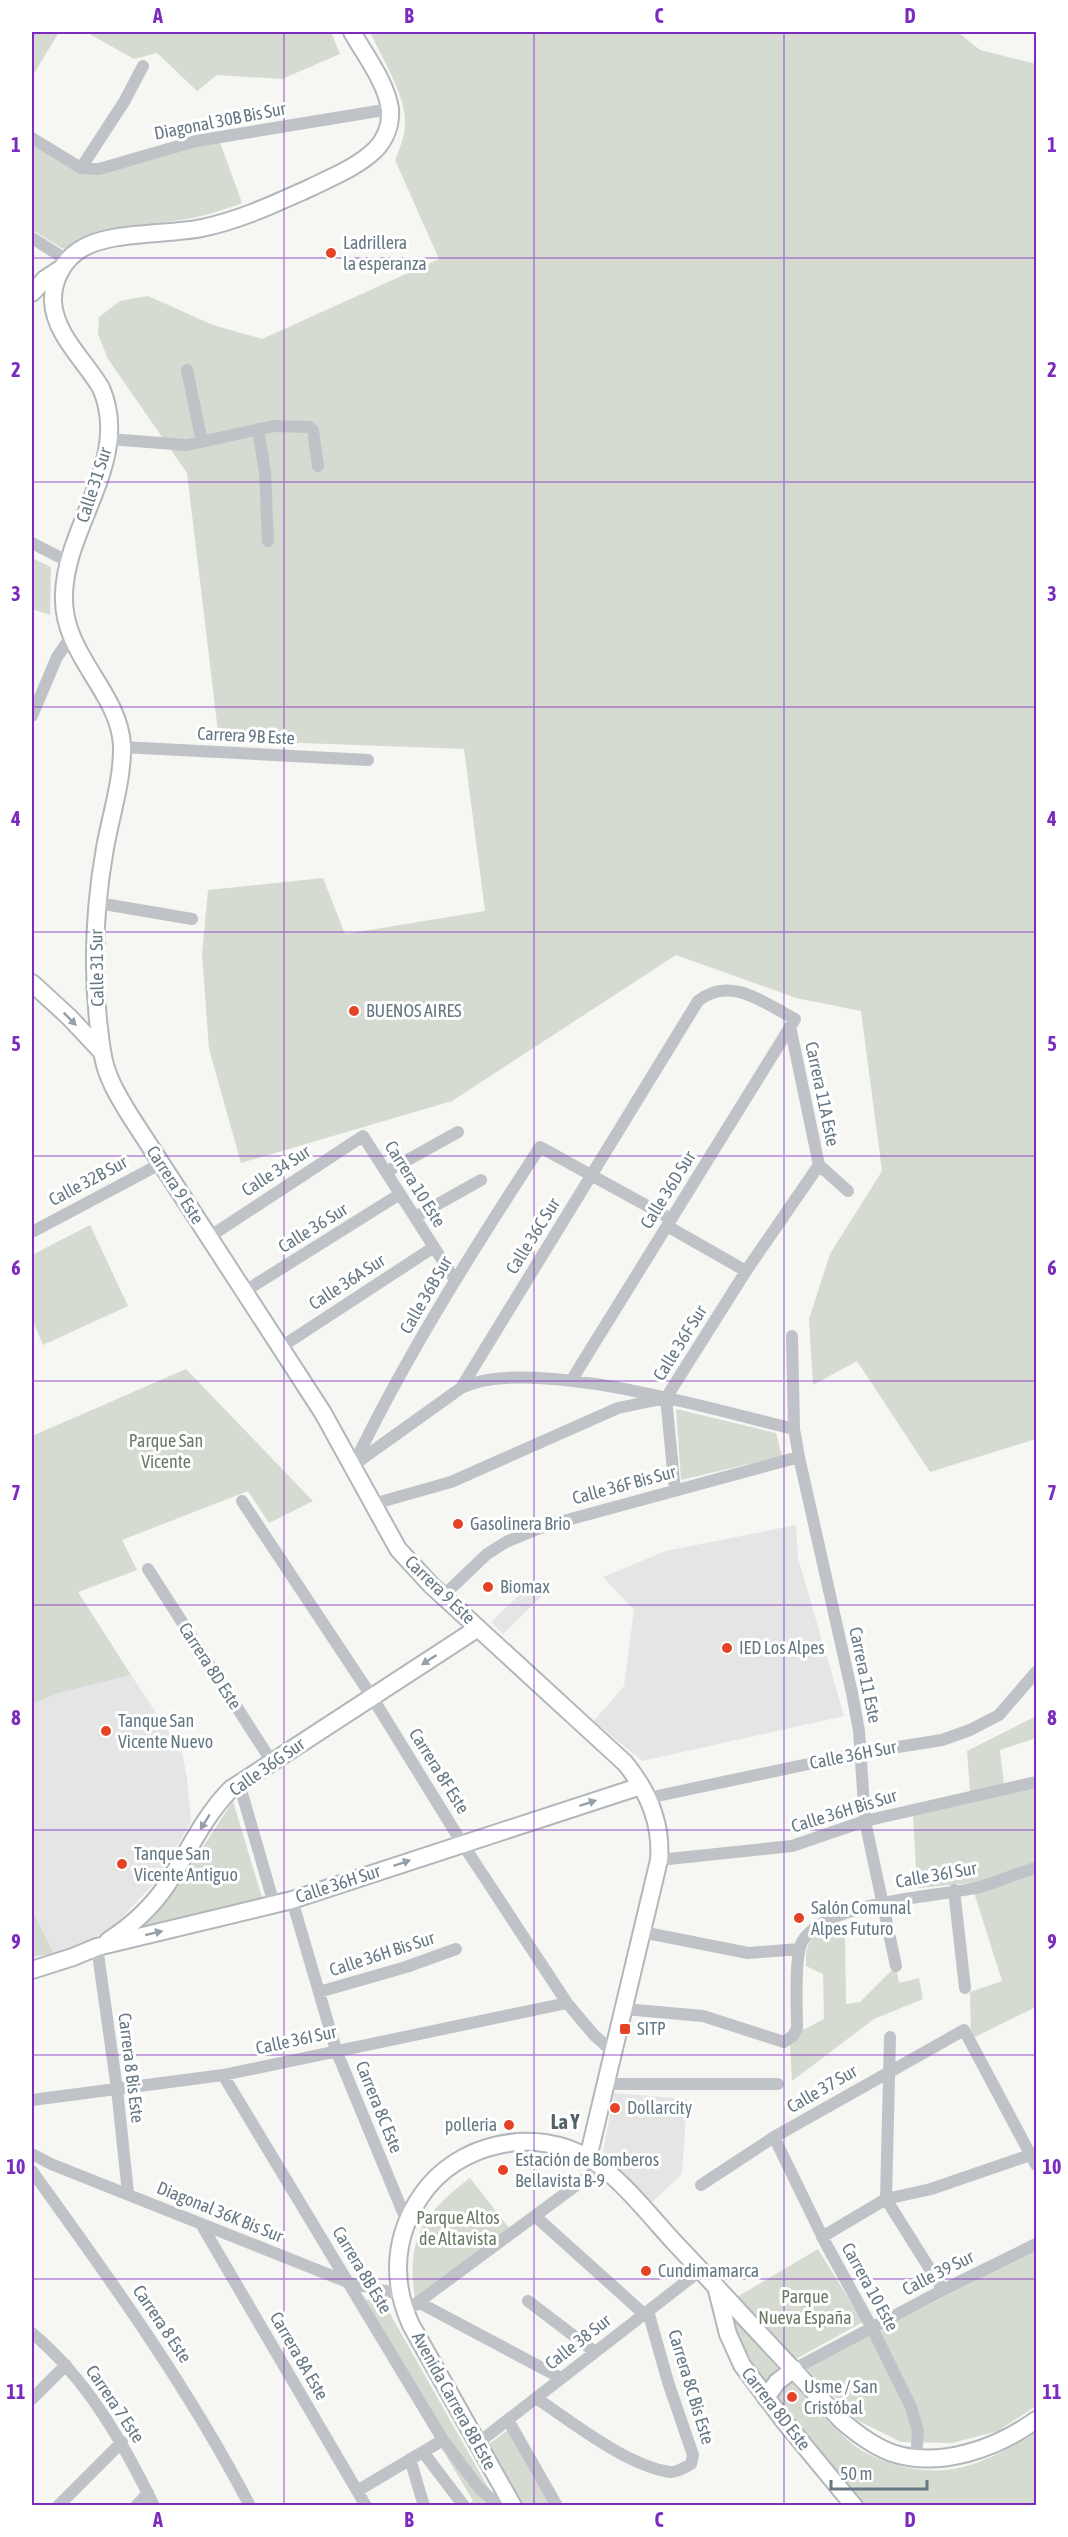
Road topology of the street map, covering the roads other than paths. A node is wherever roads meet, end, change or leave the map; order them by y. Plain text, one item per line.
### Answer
1 (352, 32) edge
2 (143, 66) dead end
3 (390, 109) junction
4 (32, 138) edge
5 (81, 168) junction
6 (32, 238) edge
7 (65, 264) junction
8 (32, 293) edge
9 (187, 370) dead end
10 (258, 429) junction
11 (109, 439) junction
12 (202, 442) junction
13 (318, 466) dead end
14 (268, 542) dead end
15 (32, 543) edge
16 (69, 562) junction
17 (71, 637) junction
18 (32, 716) edge
19 (122, 747) junction
20 (368, 760) dead end
21 (98, 903) junction
22 (192, 919) dead end
23 (32, 983) edge
24 (792, 1022) junction
25 (102, 1051) junction
26 (458, 1132) dead end
27 (363, 1136) joint
28 (162, 1163) junction
29 (819, 1165) junction
30 (386, 1172) junction
31 (591, 1175) junction
32 (481, 1180) dead end
33 (848, 1191) dead end
34 (400, 1194) junction
35 (415, 1217) junction
36 (669, 1222) junction
37 (32, 1232) edge
38 (209, 1237) junction
39 (434, 1247) junction
40 (746, 1271) junction
41 (455, 1280) junction
42 (245, 1292) junction
43 (792, 1336) dead end
44 (281, 1347) junction
45 (571, 1381) junction
46 (461, 1388) junction
47 (666, 1398) junction
48 (794, 1429) junction
49 (798, 1457) junction
50 (352, 1466) junction
51 (675, 1491) junction
52 (242, 1502) dead end
53 (373, 1504) junction
54 (148, 1569) dead end
55 (442, 1596) junction
56 (478, 1628) junction
57 (1036, 1672) edge
58 (372, 1697) junction
59 (860, 1753) junction
60 (272, 1762) junction
61 (1036, 1782) edge
62 (239, 1783) junction
63 (645, 1792) junction
64 (865, 1821) junction
65 (462, 1843) junction
66 (659, 1860) junction
67 (1036, 1868) edge
68 (954, 1890) junction
69 (292, 1900) junction
70 (882, 1903) junction
71 (274, 1904) junction
72 (642, 1932) junction
73 (97, 1947) junction
74 (456, 1949) dead end
75 (799, 1949) junction
76 (896, 1966) dead end
77 (32, 1970) edge
78 (965, 1988) dead end
79 (319, 1992) junction
80 (567, 2003) junction
81 (624, 2009) junction
82 (890, 2037) dead end
83 (336, 2050) junction
84 (613, 2052) junction
85 (889, 2072) junction
86 (223, 2075) junction
87 (606, 2084) junction
88 (778, 2084) dead end
89 (117, 2089) junction
90 (32, 2100) edge
91 (774, 2137) junction
92 (32, 2154) edge
93 (1035, 2158) edge
94 (594, 2162) junction
95 (32, 2171) edge
96 (700, 2185) dead end
97 (128, 2193) junction
98 (886, 2199) junction
99 (535, 2216) junction
100 (407, 2222) junction
101 (201, 2224) junction
102 (822, 2237) junction
103 (1036, 2244) edge
104 (701, 2270) junction
105 (350, 2283) junction
106 (716, 2286) junction
107 (943, 2290) junction
108 (399, 2294) junction
109 (528, 2301) dead end
110 (411, 2307) junction
111 (646, 2313) junction
112 (872, 2328) junction
113 (32, 2333) edge
114 (595, 2352) junction
115 (66, 2365) junction
116 (794, 2369) junction
117 (561, 2378) junction
118 (536, 2398) junction
119 (766, 2398) junction
120 (32, 2399) edge
121 (508, 2420) junction
122 (1036, 2420) edge
123 (443, 2440) junction
124 (122, 2442) junction
125 (478, 2443) junction
126 (423, 2452) junction
127 (916, 2458) junction
128 (410, 2459) junction
129 (357, 2491) junction
130 (148, 2493) junction
131 (58, 2505) edge
132 (136, 2505) edge
133 (154, 2505) edge
134 (250, 2505) edge
135 (366, 2505) edge
136 (424, 2505) edge
137 (464, 2505) edge
138 (499, 2505) edge
139 (513, 2505) edge
140 (556, 2505) edge
141 (854, 2505) edge

1 - 3 main road
2 - 5 street
3 - 5 street, Diagonal 30B Bis Sur
3 - 7 main road
4 - 5 street
6 - 7 street
7 - 8 main road
7 - 11 main road, Calle 31 Sur
9 - 12 street
10 - 12 street
10 - 13 street
10 - 14 street
11 - 12 street
11 - 16 main road, Calle 31 Sur
15 - 16 street
16 - 17 main road, Calle 31 Sur
17 - 18 street
17 - 19 main road, Calle 31 Sur
19 - 20 street, Carrera 9B Este
19 - 21 main road, Calle 31 Sur
21 - 22 street
21 - 25 main road, Calle 31 Sur
23 -> 25 main road, Carrera 9 Este
24 - 29 street, Carrera 11A Este
24 - 31 street, Calle 36C Sur
24 - 36 street, Calle 36D Sur
25 - 28 main road, Carrera 9 Este
26 - 30 street
27 - 30 street, Carrera 10 Este
27 - 38 street, Calle 34 Sur
28 - 37 street, Calle 32B Sur
28 - 38 main road, Carrera 9 Este
29 - 33 street, Carrera 11A Este
29 - 40 street, Calle 36F Sur
30 - 34 street, Carrera 10 Este
31 - 36 street
31 - 41 street, Calle 36B Sur
31 - 46 street, Calle 36C Sur
32 - 35 street
34 - 35 street, Carrera 10 Este
34 - 42 street, Calle 36 Sur
35 - 39 street, Carrera 10 Este
36 - 40 street
36 - 45 street, Calle 36D Sur
38 - 42 main road, Carrera 9 Este
39 - 41 street, Carrera 10 Este
39 - 44 street, Calle 36A Sur
40 - 47 street, Calle 36F Sur
41 - 50 street, Calle 36B Sur
42 - 44 main road, Carrera 9 Este
43 - 48 street, Carrera 11 Este
44 - 50 main road, Carrera 9 Este
45 - 46 street
45 - 47 street
46 - 50 street, Calle 36C Sur
47 - 48 street
47 - 51 street
47 - 53 street, Calle 36F Sur
48 - 49 street, Carrera 11 Este
49 - 51 street, Calle 36F Bis Sur
49 - 59 street, Carrera 11 Este
50 - 53 main road, Carrera 9 Este
51 - 55 street, Calle 36F Bis Sur
52 - 58 street, Carrera 8F Este
53 - 55 main road, Carrera 9 Este
54 - 60 street, Carrera 8D Este
55 - 56 main road, Carrera 9 Este
56 -> 58 main road, Calle 36G Sur
56 - 63 main road, Carrera 9 Este
57 - 59 street, Calle 36H Sur
58 - 60 main road, Calle 36G Sur
58 - 65 street, Carrera 8F Este
59 - 63 street, Calle 36H Sur
59 - 64 street, Carrera 11 Este
60 - 62 main road, Calle 36G Sur
61 - 64 street, Calle 36H Bis Sur
62 - 71 street
62 -> 73 main road, Calle 36G Sur
65 -> 63 main road, Calle 36H Sur
63 - 66 main road, Carrera 9 Este
64 - 66 street, Calle 36H Bis Sur
64 - 70 street, Carrera 11 Este
69 -> 65 main road, Calle 36H Sur
65 - 80 street, Carrera 8F Este
66 - 72 main road, Carrera 9 Este
67 - 68 street, Calle 36I Sur
68 - 70 street, Calle 36I Sur
68 - 78 street
69 - 71 main road, Calle 36H Sur
69 - 79 street, Carrera 8C Este
70 - 75 street, Calle 36I Sur
70 - 76 street, Carrera 11 Este
73 -> 71 main road, Calle 36H Sur
72 - 75 street
72 - 81 main road, Carrera 9 Este
73 - 77 main road, Calle 36H Sur
73 - 89 street, Carrera 8 Bis Este
74 - 79 street, Calle 36H Bis Sur
75 - 81 street
79 - 83 street, Carrera 8C Este
80 - 83 street, Calle 36I Sur
80 - 84 street, Carrera 8F Este
81 - 84 main road, Carrera 9 Este
82 - 85 street
83 - 86 street, Calle 36I Sur
83 - 100 street, Carrera 8C Este
84 - 87 main road, Carrera 9 Este
85 - 91 street, Calle 37 Sur
85 - 93 street, Calle 37 Sur
85 - 98 street
86 - 89 street, Calle 36I Sur
86 - 105 street, Carrera 8B Este
87 - 88 street
87 - 94 main road, Carrera 9 Este
89 - 90 street, Calle 36I Sur
89 - 97 street, Carrera 8 Bis Este
91 - 96 street, Calle 37 Sur
91 - 102 street, Carrera 10 Este
92 - 97 street, Diagonal 36K Bis Sur
93 - 98 street
94 - 99 street
94 - 100 main road, Avenida Carrera 8B Este
94 - 104 main road
95 - 134 street, Carrera 8 Este
97 - 101 street, Diagonal 36K Bis Sur
98 - 102 street
98 - 107 street
99 - 110 street
99 - 111 street
100 - 108 main road, Avenida Carrera 8B Este
101 - 105 street, Diagonal 36K Bis Sur
101 - 129 street, Carrera 8A Este
102 - 112 street, Carrera 10 Este
103 - 107 street, Calle 39 Sur
104 - 106 main road
104 - 111 street, Calle 38 Sur
105 - 108 street, Diagonal 36K Bis Sur
105 - 123 street, Carrera 8B Este
106 - 116 main road
106 - 119 main road, Carrera 8D Este
107 - 112 street, Calle 39 Sur
108 - 110 main road, Avenida Carrera 8B Este
109 - 114 street
110 - 117 street
110 - 125 main road, Avenida Carrera 8B Este
111 - 114 street, Calle 38 Sur
111 - 118 street, Carrera 8C Bis Este
112 - 116 street, Calle 39 Sur
112 - 127 street, Carrera 10 Este
113 - 115 street, Carrera 7 Este
114 - 117 street, Calle 38 Sur
115 - 120 street
115 - 124 street, Carrera 7 Este
116 - 119 main road
116 - 127 main road
117 - 118 street, Calle 38 Sur
118 - 121 street, Calle 38 Sur
119 - 141 main road, Carrera 8D Este
121 - 125 street, Calle 38 Sur
121 - 140 street
122 - 127 main road
123 - 126 street
123 - 138 street, Carrera 8B Este
124 - 130 street, Carrera 7 Este
124 - 131 street
125 - 139 main road, Avenida Carrera 8B Este
126 - 128 street
126 - 137 street
128 - 129 street
128 - 136 street
129 - 135 street, Carrera 8A Este
130 - 132 street
130 - 133 street, Carrera 7 Este

